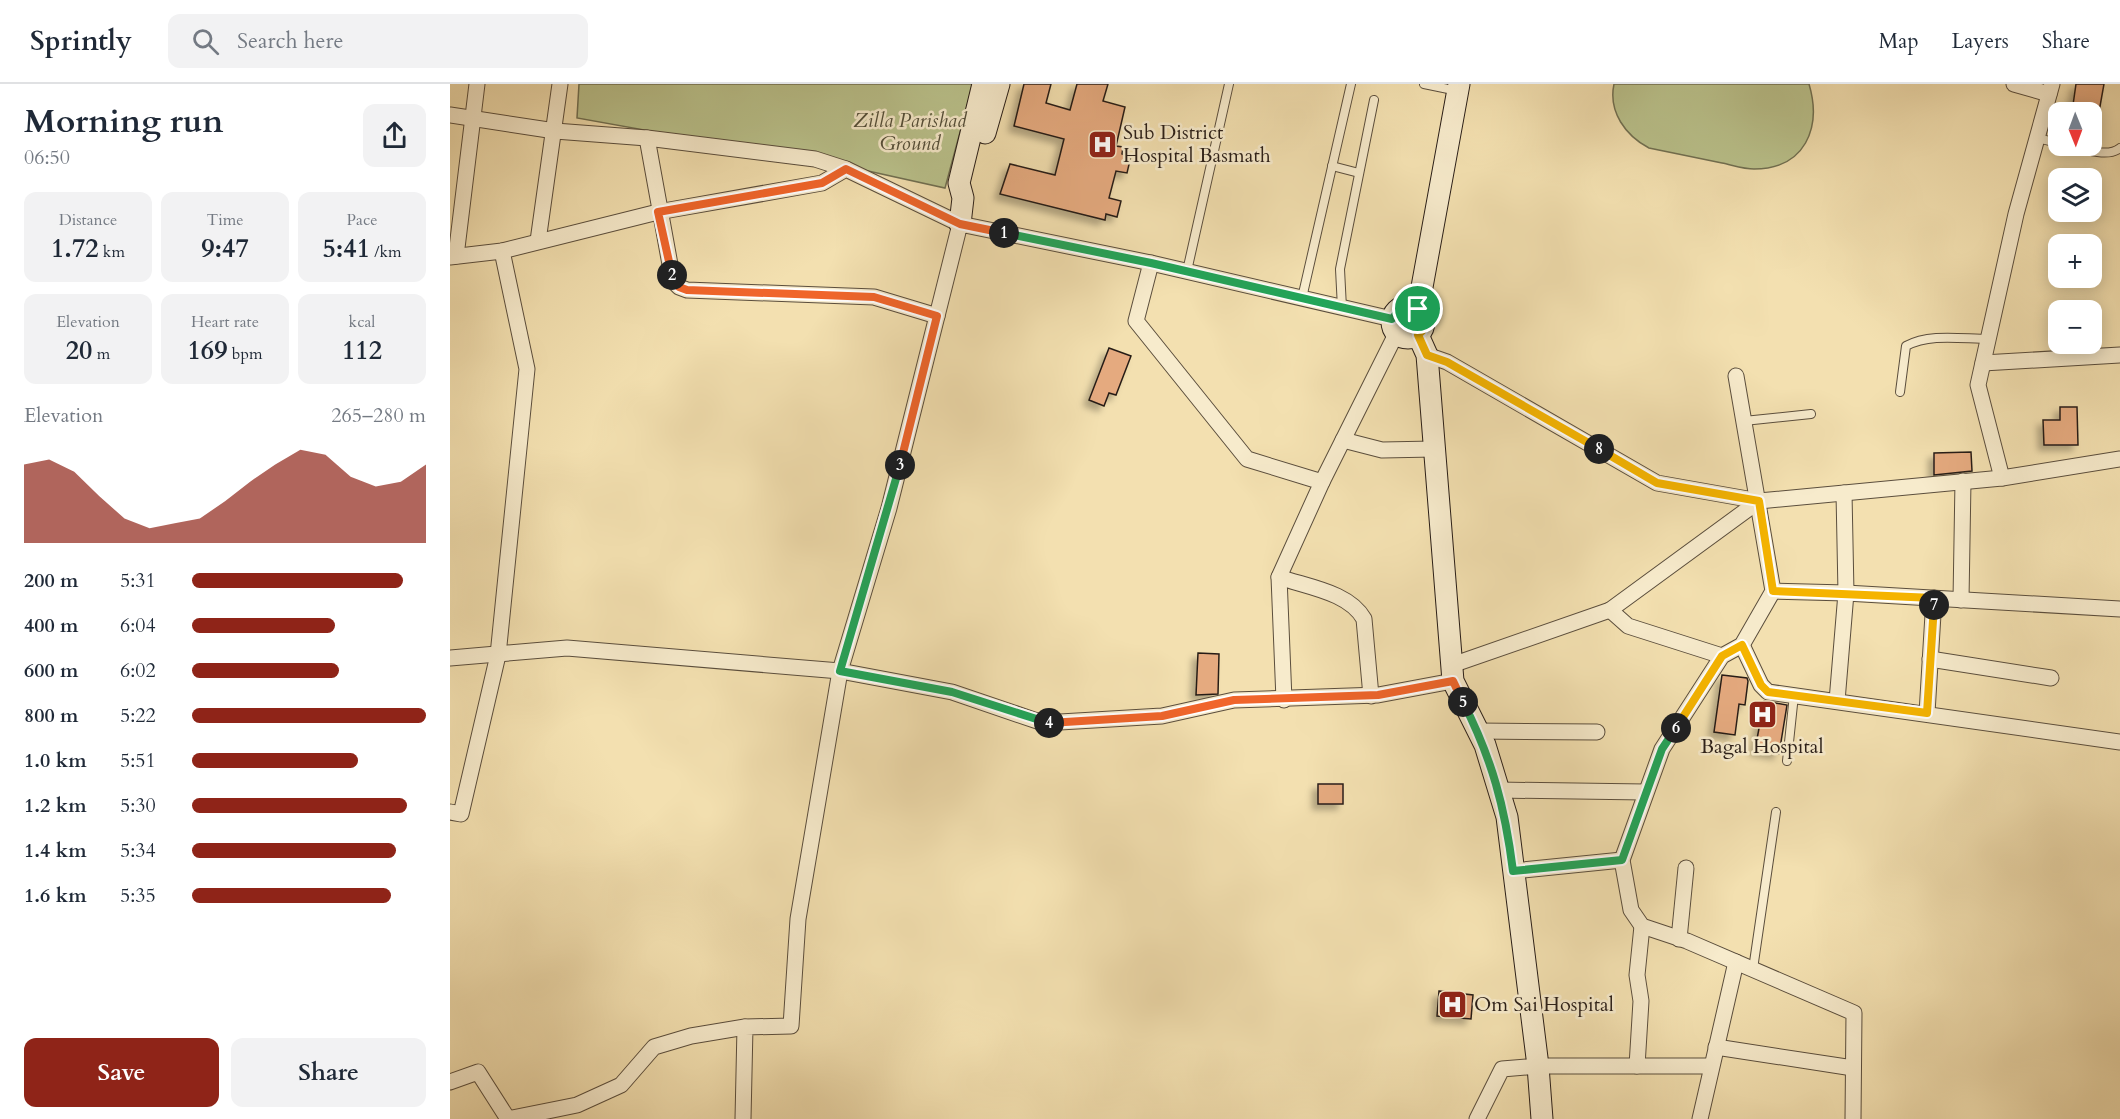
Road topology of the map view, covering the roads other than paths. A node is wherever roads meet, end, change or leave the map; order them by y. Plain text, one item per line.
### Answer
1 (477, 84) edge
2 (560, 84) edge
3 (983, 84) edge
4 (999, 84) edge
5 (1229, 84) edge
6 (1351, 84) edge
7 (1424, 84) edge
8 (2014, 84) edge
9 (1459, 87) edge
10 (2050, 89) edge
11 (1374, 100) dead end
12 (450, 115) edge
13 (473, 118) junction
14 (555, 131) junction
15 (647, 138) junction
16 (2037, 138) junction
17 (2048, 141) edge
18 (2120, 147) edge
19 (2102, 152) edge
20 (1332, 166) junction
21 (846, 169) junction
22 (1359, 173) junction
23 (963, 198) junction
24 (658, 212) junction
25 (960, 224) junction
26 (538, 241) junction
27 (502, 250) junction
28 (453, 256) edge
29 (1151, 263) junction
30 (1187, 271) junction
31 (1302, 298) junction
32 (1342, 308) junction
33 (1418, 309) junction
34 (937, 316) junction
35 (1394, 327) junction
36 (1418, 335) junction
37 (1989, 339) junction
38 (1427, 355) junction
39 (2120, 355) edge
40 (1983, 363) junction
41 (1736, 376) dead end
42 (1900, 392) dead end
43 (1811, 414) dead end
44 (1744, 421) junction
45 (1343, 440) junction
46 (1434, 449) junction
47 (2120, 459) edge
48 (2002, 478) junction
49 (1322, 482) junction
50 (1963, 482) junction
51 (1844, 493) junction
52 (1759, 501) junction
53 (1279, 577) junction
54 (1773, 591) junction
55 (1846, 593) junction
56 (1934, 598) junction
57 (1960, 600) junction
58 (2120, 609) edge
59 (1610, 610) junction
60 (1742, 645) junction
61 (498, 655) junction
62 (1722, 656) junction
63 (450, 658) edge
64 (1930, 659) junction
65 (840, 671) junction
66 (1453, 673) junction
67 (2051, 678) dead end
68 (1794, 695) junction
69 (1371, 696) junction
70 (1284, 700) junction
71 (1837, 701) junction
72 (1927, 713) junction
73 (1478, 731) junction
74 (1597, 732) dead end
75 (2120, 742) edge
76 (1786, 761) dead end
77 (1498, 790) junction
78 (1645, 792) junction
79 (450, 812) edge
80 (1776, 812) dead end
81 (1622, 860) junction
82 (1686, 868) dead end
83 (1513, 871) junction
84 (1642, 926) junction
85 (1679, 939) junction
86 (1736, 962) junction
87 (1753, 969) junction
88 (745, 1027) junction
89 (1716, 1047) junction
90 (1538, 1066) junction
91 (1637, 1066) junction
92 (1711, 1066) junction
93 (1853, 1068) junction
94 (450, 1082) edge
95 (508, 1119) edge
96 (743, 1119) edge
97 (1477, 1119) edge
98 (1542, 1119) edge
99 (1700, 1119) edge
100 (1853, 1119) edge

1 - 13 street
2 - 14 street
3 - 23 main road
4 - 23 main road
5 - 30 lane
6 - 20 lane
7 - 9 lane
8 - 10 street
9 - 33 main road
10 - 16 street
11 - 22 lane
12 - 13 street
13 - 14 street
13 - 28 street
14 - 15 street
14 - 26 street
15 - 21 street
15 - 24 street
16 - 17 lane
16 - 37 street
18 - 19 lane
20 - 22 lane
20 - 31 lane
21 - 24 street
21 - 25 street
22 - 32 lane
23 - 25 main road
24 - 26 street
24 - 34 street
25 - 29 street
25 - 34 street
26 - 27 street
27 - 28 street
27 - 61 street
29 - 30 street
29 - 49 street
30 - 31 street
31 - 32 street
32 - 35 street
33 - 35 main road
33 - 36 main road
34 - 65 street
35 - 36 main road
35 - 45 street
36 - 38 main road
37 - 40 street
37 - 42 lane
38 - 46 main road
38 - 52 street
39 - 40 street
40 - 48 street
41 - 44 street
43 - 44 lane
44 - 52 street
45 - 46 street
45 - 49 street
46 - 66 main road
47 - 48 street
48 - 50 street
49 - 53 street
50 - 51 street
50 - 57 street
51 - 52 street
51 - 55 street
52 - 54 street
52 - 59 street
53 - 69 street
53 - 70 street
54 - 55 street
54 - 60 street
55 - 56 street
55 - 71 street
56 - 57 street
56 - 64 street
57 - 58 street
59 - 62 street
59 - 66 street
60 - 62 street
60 - 68 street
61 - 63 street
61 - 65 street
61 - 79 street
62 - 78 street
64 - 67 street
64 - 72 street
65 - 70 street
65 - 88 street
66 - 69 street
66 - 73 main road
68 - 71 street
68 - 76 lane
69 - 70 street
71 - 72 street
72 - 75 street
73 - 74 street
73 - 77 main road
77 - 78 street
77 - 83 main road
78 - 81 street
80 - 87 lane
81 - 83 street
81 - 84 street
82 - 85 street
83 - 90 main road
84 - 85 street
84 - 91 street
85 - 86 street
86 - 87 street
86 - 89 street
87 - 93 street
88 - 95 street
88 - 96 street
89 - 92 street
89 - 93 street
90 - 91 street
90 - 97 street
90 - 98 main road
91 - 92 street
92 - 99 street
93 - 100 street
94 - 95 street

